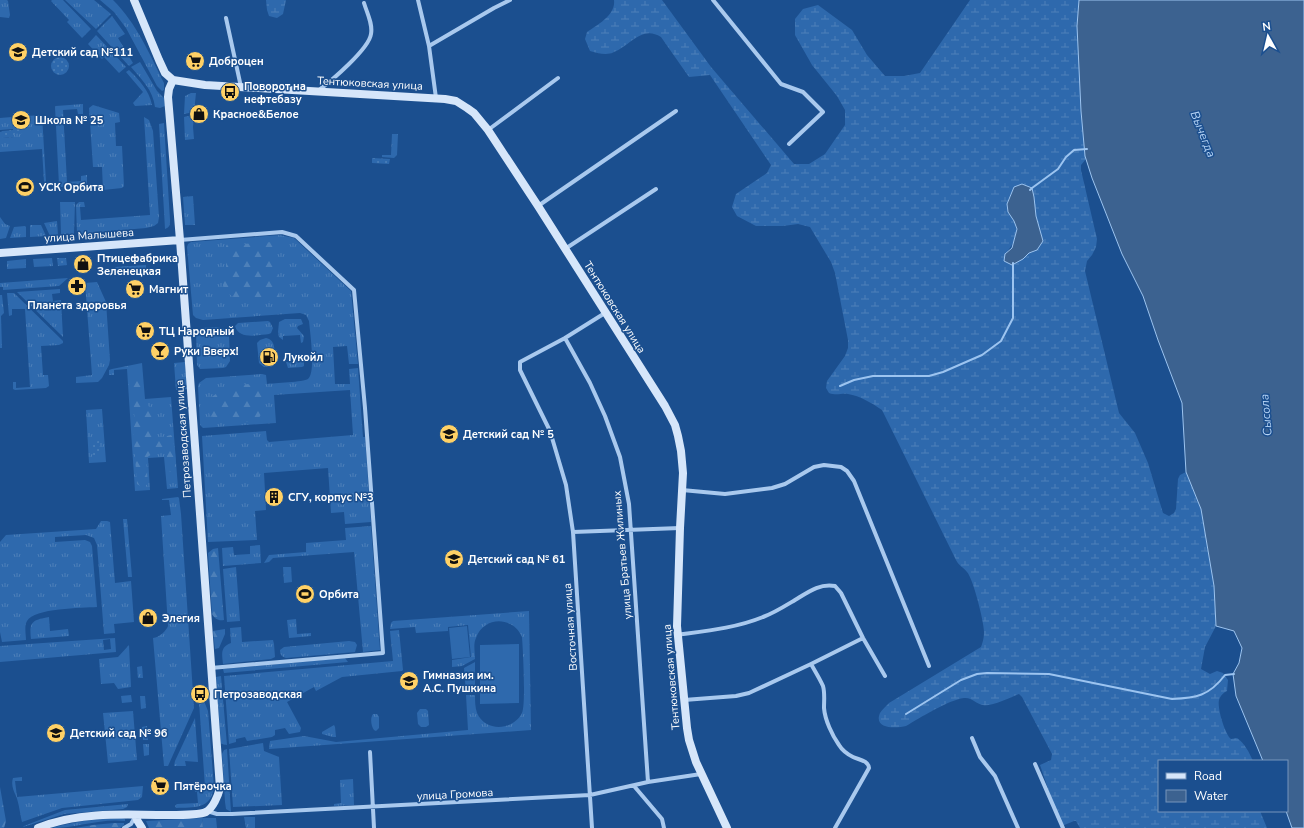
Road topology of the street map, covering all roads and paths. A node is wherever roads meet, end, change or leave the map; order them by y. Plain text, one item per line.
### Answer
1 (134, 0) edge
2 (418, 0) edge
3 (510, 0) edge
4 (713, 0) edge
5 (364, 3) dead end
6 (226, 18) dead end
7 (429, 46) junction
8 (558, 78) dead end
9 (172, 80) junction
10 (241, 87) junction
11 (317, 92) junction
12 (436, 98) junction
13 (676, 111) dead end
14 (488, 130) junction
15 (789, 144) dead end
16 (656, 189) dead end
17 (538, 206) junction
18 (180, 240) junction
19 (565, 248) junction
20 (0, 253) edge
21 (605, 312) junction
22 (565, 338) junction
23 (682, 490) junction
24 (680, 528) junction
25 (632, 530) junction
26 (573, 532) junction
27 (677, 635) junction
28 (863, 638) junction
29 (811, 664) junction
30 (929, 666) dead end
31 (211, 668) junction
32 (885, 676) dead end
33 (683, 700) junction
34 (972, 738) dead end
35 (370, 752) dead end
36 (1035, 764) dead end
37 (702, 774) junction
38 (648, 782) junction
39 (634, 786) junction
40 (590, 795) junction
41 (373, 807) junction
42 (207, 811) junction
43 (136, 814) junction
44 (38, 828) edge
45 (124, 828) edge
46 (142, 828) edge
47 (374, 828) edge
48 (592, 828) edge
49 (664, 828) edge
50 (727, 828) edge
51 (835, 828) edge
52 (1018, 828) edge
53 (1063, 828) edge

1 - 9 street
2 - 7 street
3 - 7 street
4 - 15 street
5 - 11 street
6 - 10 street
7 - 12 street
8 - 14 street
9 - 10 street, Тентюковская улица
9 - 18 street, Петрозаводская улица
10 - 11 street, Тентюковская улица
11 - 12 street, Тентюковская улица
12 - 14 street, Тентюковская улица
13 - 17 street
14 - 17 street, Тентюковская улица
16 - 19 street
17 - 19 street, Тентюковская улица
18 - 20 street, улица Малышева
18 - 31 street, Петрозаводская улица
18 - 31 street
19 - 21 street, Тентюковская улица
21 - 22 street
21 - 23 street, Тентюковская улица
22 - 25 street, улица Братьев Жилиных
22 - 26 street, Восточная улица
23 - 24 street, Тентюковская улица
23 - 30 street
24 - 25 street
24 - 27 street, Тентюковская улица
25 - 26 street
25 - 38 street, улица Братьев Жилиных
26 - 40 street, Восточная улица
27 - 28 street
27 - 33 street, Тентюковская улица
28 - 29 street
28 - 32 street
29 - 33 street
29 - 51 street
31 - 42 street, Петрозаводская улица
33 - 37 street, Тентюковская улица
34 - 52 street
35 - 41 street
36 - 53 street
37 - 38 street, улица Громова
37 - 50 street, Тентюковская улица
38 - 39 street, улица Громова
39 - 40 street, улица Громова
39 - 49 street
40 - 41 street, улица Громова
40 - 48 street, Восточная улица
41 - 42 street, улица Громова
41 - 47 street
42 - 43 street
43 - 44 street
43 - 45 street
43 - 46 street

